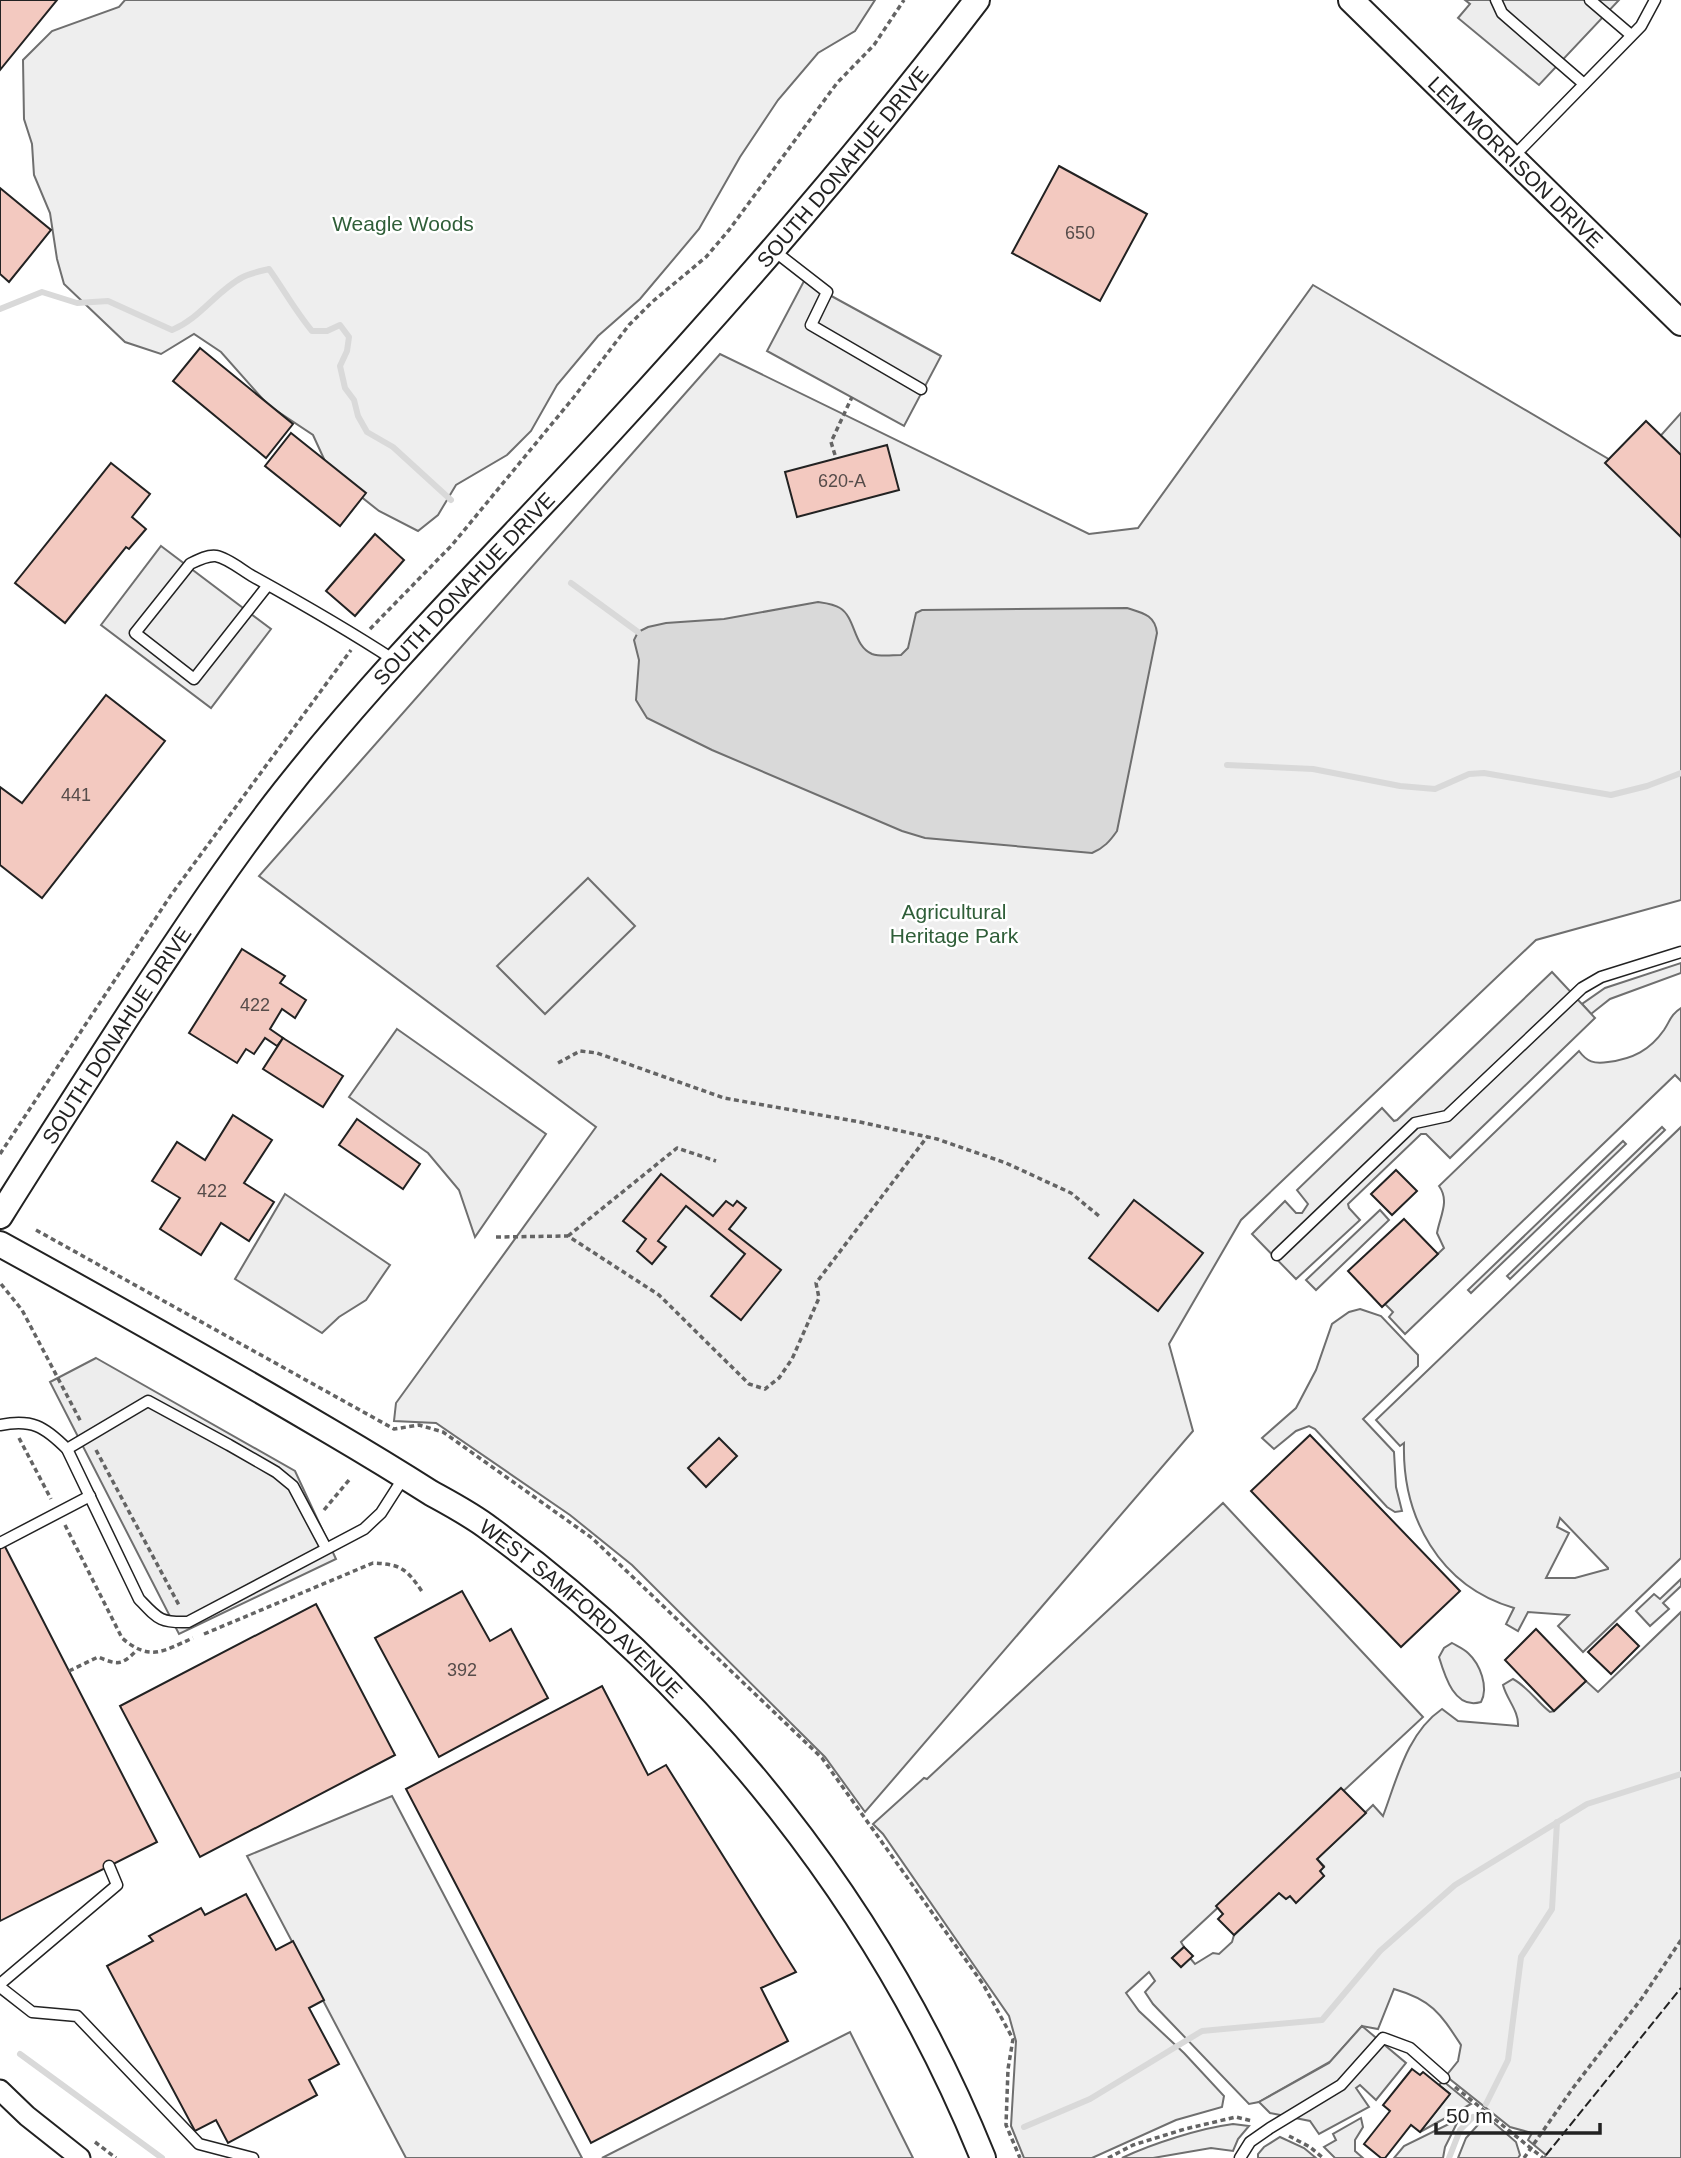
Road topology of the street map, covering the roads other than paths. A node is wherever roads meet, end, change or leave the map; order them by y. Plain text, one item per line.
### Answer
1 (977, 0) edge
2 (1351, 0) edge
3 (1496, 0) edge
4 (1590, 0) edge
5 (1655, 0) edge
6 (1631, 35) junction
7 (1584, 84) junction
8 (1513, 157) junction
9 (773, 250) junction
10 (1681, 323) edge
11 (920, 389) dead end
12 (268, 585) junction
13 (394, 660) junction
14 (1681, 952) edge
15 (0, 1216) edge
16 (0, 1244) edge
17 (1277, 1255) dead end
18 (0, 1424) edge
19 (67, 1449) junction
20 (405, 1476) junction
21 (90, 1496) junction
22 (0, 1543) edge
23 (326, 1548) junction
24 (109, 1866) dead end
25 (0, 1985) edge
26 (1444, 2078) road end
27 (0, 2090) edge
28 (80, 2158) edge
29 (253, 2158) edge
30 (983, 2158) edge
31 (1240, 2158) edge

1 - 9 street, SOUTH DONAHUE DRIVE
2 - 8 street, LEM MORRISON DRIVE
3 - 7 lane
4 - 6 lane
5 - 6 lane
6 - 7 lane
7 - 8 lane
8 - 10 street, LEM MORRISON DRIVE
9 - 11 lane
9 - 13 street, SOUTH DONAHUE DRIVE
12 - 12 lane
12 - 13 lane
13 - 15 street, SOUTH DONAHUE DRIVE
14 - 17 lane
16 - 20 street, WEST SAMFORD AVENUE
18 - 19 lane
19 - 21 lane
19 - 23 lane
20 - 23 lane
20 - 30 street, WEST SAMFORD AVENUE
21 - 22 lane
21 - 23 lane
24 - 25 lane
25 - 29 lane
26 - 31 lane
27 - 28 street

